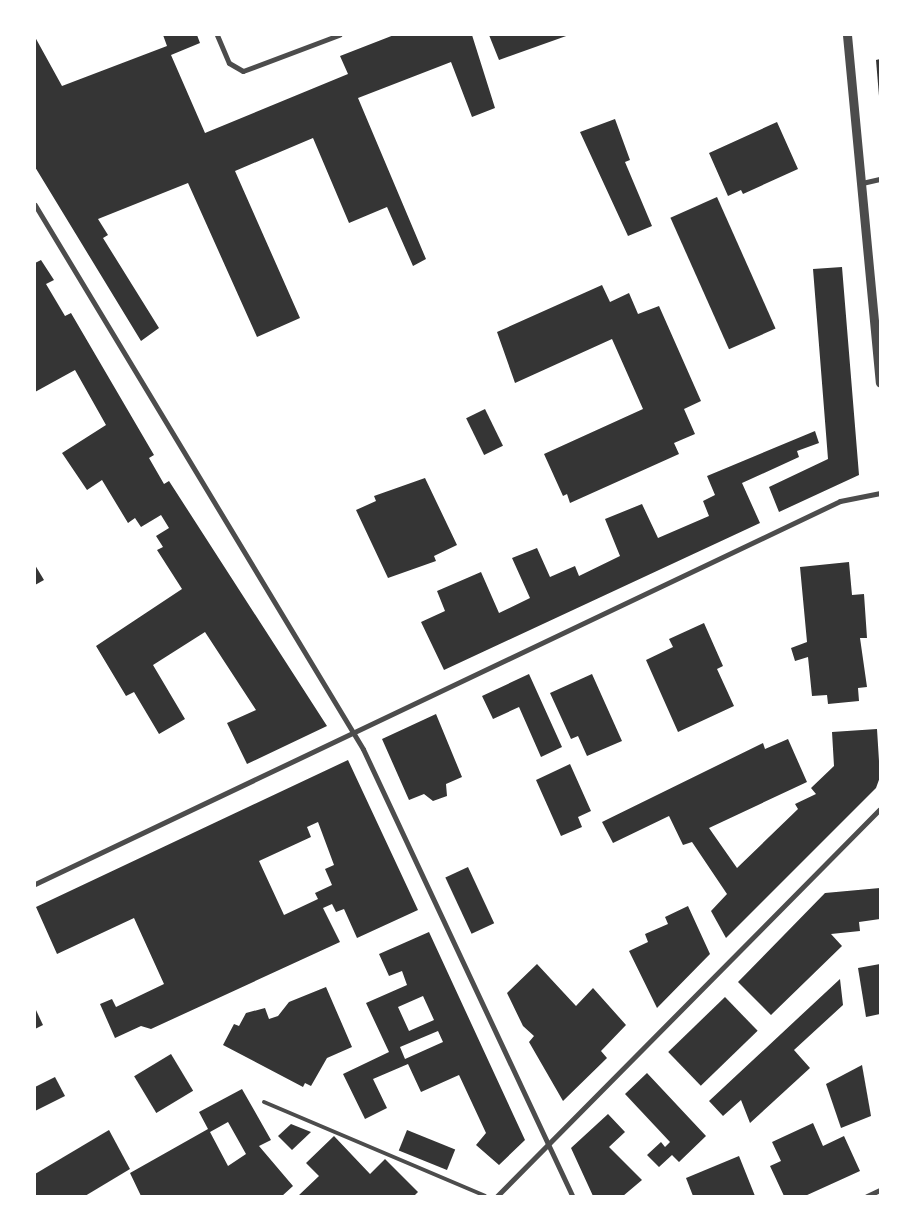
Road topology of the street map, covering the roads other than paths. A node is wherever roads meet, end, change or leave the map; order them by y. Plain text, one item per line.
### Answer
1 (217, 35) edge
2 (339, 35) edge
3 (847, 35) edge
4 (880, 179) edge
5 (862, 183) junction
6 (35, 205) edge
7 (880, 382) edge
8 (880, 493) edge
9 (354, 734) junction
10 (880, 809) edge
11 (35, 884) edge
12 (264, 1102) dead end
13 (548, 1147) junction
14 (880, 1190) edge
15 (485, 1196) edge
16 (497, 1196) edge
17 (572, 1196) edge
18 (867, 1196) edge

1 - 2 street
3 - 5 street
4 - 5 street
5 - 7 street
6 - 9 street
8 - 9 street
9 - 11 street
9 - 13 street
10 - 13 street
12 - 15 lane
13 - 16 street
13 - 17 street
14 - 18 street

